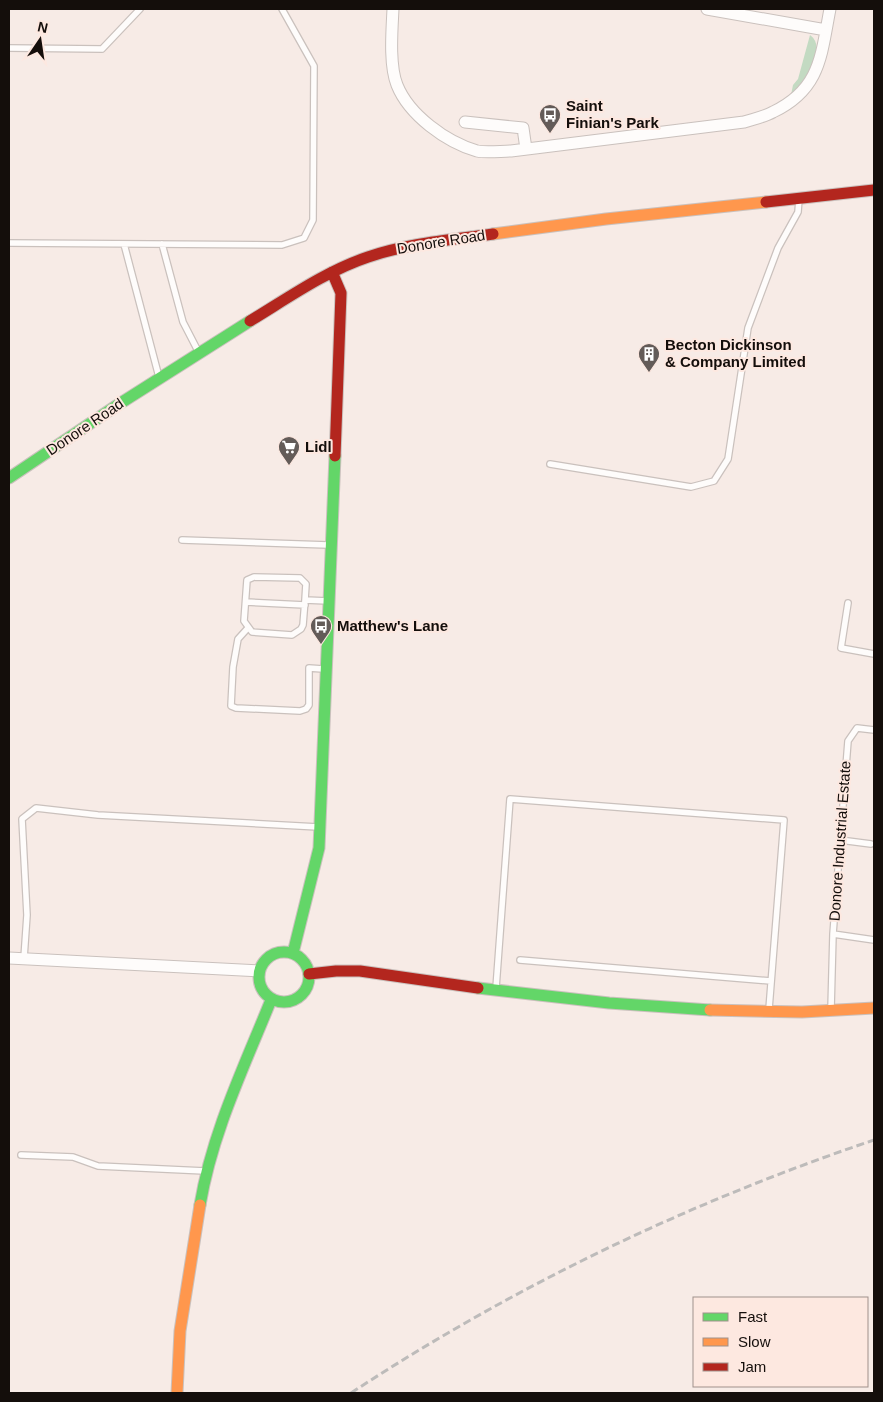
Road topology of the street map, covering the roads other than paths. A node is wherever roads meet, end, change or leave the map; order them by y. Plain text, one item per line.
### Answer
1 (140, 9) edge
2 (282, 9) edge
3 (393, 9) edge
4 (707, 9) edge
5 (830, 9) edge
6 (826, 30) junction
7 (9, 48) edge
8 (465, 122) dead end
9 (526, 149) junction
10 (874, 190) edge
11 (799, 197) junction
12 (9, 243) edge
13 (124, 244) junction
14 (162, 244) junction
15 (332, 272) junction
16 (198, 352) junction
17 (160, 378) junction
18 (550, 464) dead end
19 (9, 478) edge
20 (182, 540) dead end
21 (331, 545) junction
22 (328, 601) junction
23 (246, 602) junction
24 (305, 602) junction
25 (848, 603) dead end
26 (248, 628) junction
27 (874, 654) edge
28 (326, 669) junction
29 (874, 730) edge
30 (320, 828) junction
31 (840, 840) junction
32 (871, 844) dead end
33 (833, 934) junction
34 (874, 940) edge
35 (293, 953) junction
36 (9, 958) edge
37 (24, 958) junction
38 (520, 960) dead end
39 (259, 971) junction
40 (310, 974) junction
41 (771, 981) junction
42 (496, 990) junction
43 (271, 1000) junction
44 (874, 1008) edge
45 (831, 1010) junction
46 (769, 1011) junction
47 (21, 1155) dead end
48 (207, 1171) junction
49 (177, 1393) edge

1 - 7 lane
2 - 14 lane
3 - 9 street
4 - 6 street
5 - 6 street
6 - 9 street
8 - 9 street
10 - 11 street, Donore Road
11 - 15 street, Donore Road
11 - 18 lane
12 - 13 lane
13 - 14 lane
13 - 17 lane
14 - 16 lane
15 - 16 street, Donore Road
15 - 21 street
16 - 17 street, Donore Road
17 - 19 street, Donore Road
20 - 21 lane
21 - 22 street
22 - 24 lane
22 - 28 street
23 - 24 lane
23 - 24 lane
23 - 26 lane
24 - 26 lane
25 - 27 lane
26 - 28 lane
28 - 30 street
29 - 31 lane, Donore Industrial Estate
30 - 35 street
30 - 37 lane
31 - 32 lane
31 - 33 lane, Donore Industrial Estate
33 - 34 lane, Donore Industrial Estate
33 - 45 lane
35 - 39 street
35 - 40 street
36 - 37 street
37 - 39 street
38 - 41 lane
39 - 43 street
40 - 42 street
40 - 43 street
41 - 42 lane
41 - 46 lane
42 - 46 street
43 - 48 street
44 - 45 street
45 - 46 street
47 - 48 lane
48 - 49 street

